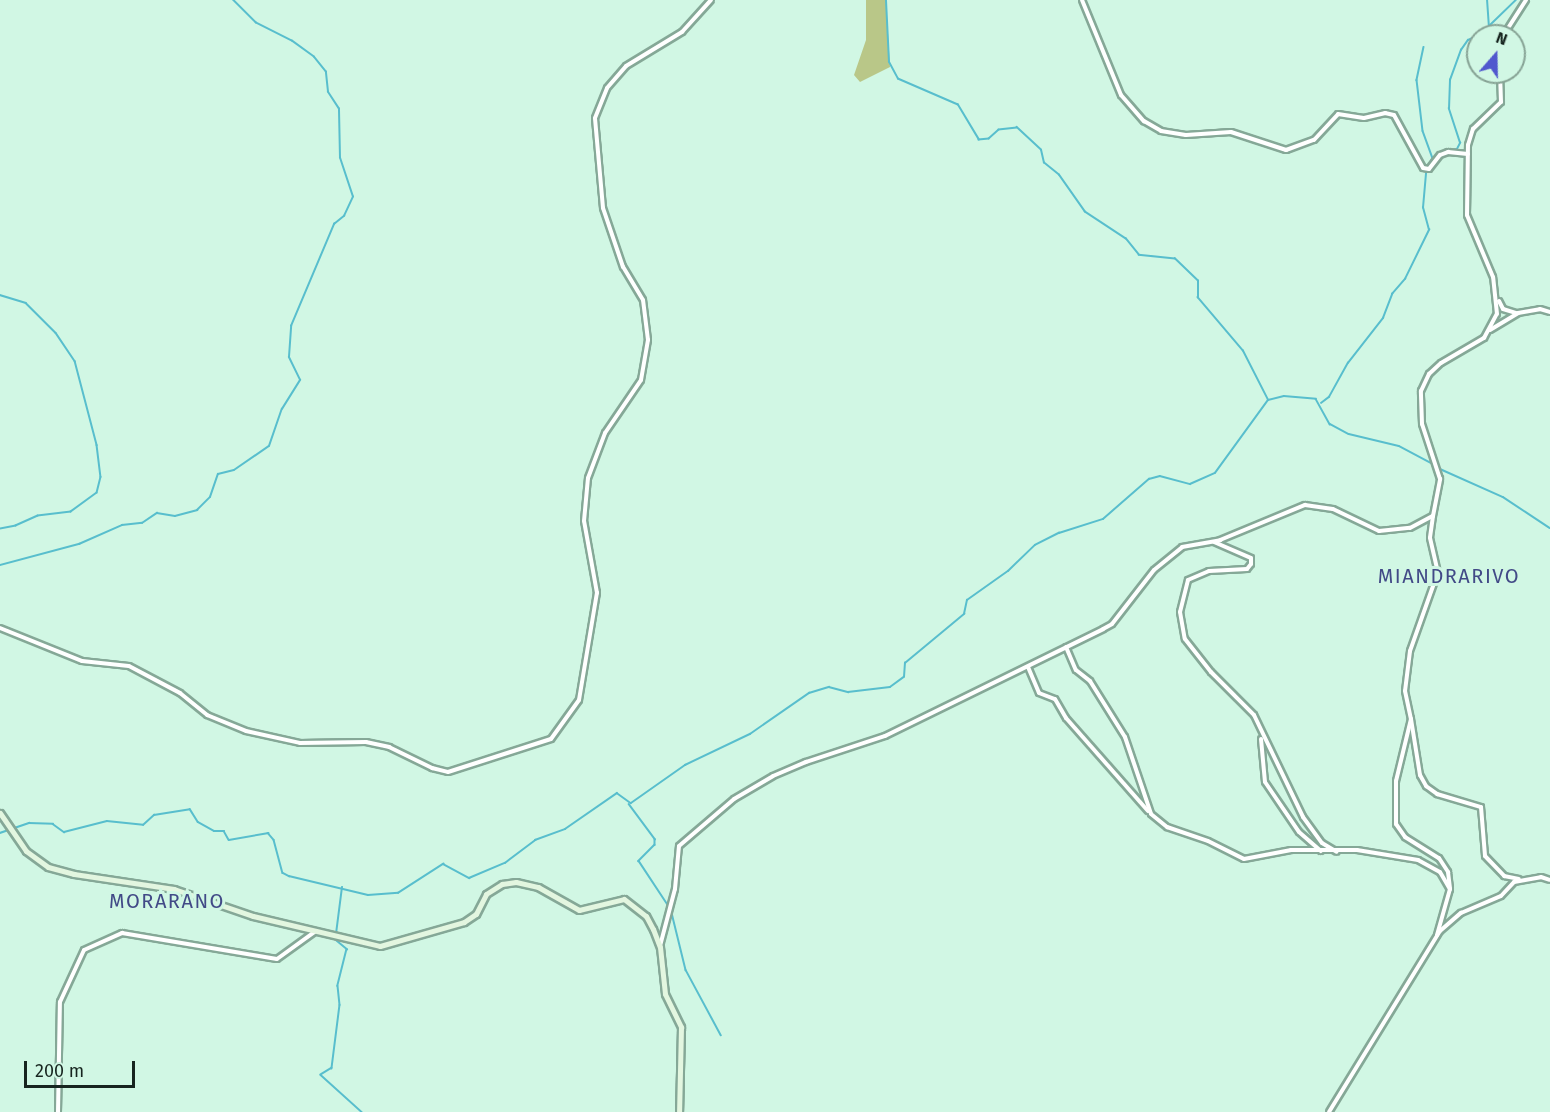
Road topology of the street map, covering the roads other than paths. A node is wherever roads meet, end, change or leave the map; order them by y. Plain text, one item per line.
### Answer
1 (711, 0) edge
2 (1082, 0) edge
3 (1526, 0) edge
4 (1511, 24) edge
5 (1500, 84) edge
6 (1468, 154) junction
7 (1497, 298) junction
8 (1550, 312) edge
9 (1518, 313) junction
10 (1490, 331) junction
11 (1433, 516) junction
12 (1214, 542) junction
13 (0, 628) edge
14 (1066, 647) junction
15 (1028, 667) junction
16 (1411, 719) junction
17 (1261, 732) junction
18 (0, 813) edge
19 (1151, 813) junction
20 (1324, 852) junction
21 (1338, 852) junction
22 (1522, 879) junction
23 (1550, 880) edge
24 (1450, 889) junction
25 (316, 932) junction
26 (1437, 935) junction
27 (660, 947) junction
28 (58, 1112) edge
29 (679, 1112) edge
30 (1329, 1112) edge

1 - 13 street
2 - 6 street
3 - 4 street
5 - 6 street
6 - 7 street
7 - 9 street
7 - 10 street
8 - 9 street
9 - 10 street
10 - 11 street
11 - 12 street
11 - 16 street
12 - 14 street
12 - 17 street
14 - 15 street
14 - 19 street
15 - 19 street
15 - 27 street
16 - 22 street
16 - 24 street
17 - 20 street
17 - 21 street
18 - 25 street
19 - 20 street
20 - 21 street
21 - 24 street
22 - 23 street
22 - 26 street
24 - 26 street
25 - 27 street
25 - 28 street
26 - 30 street
27 - 29 street

